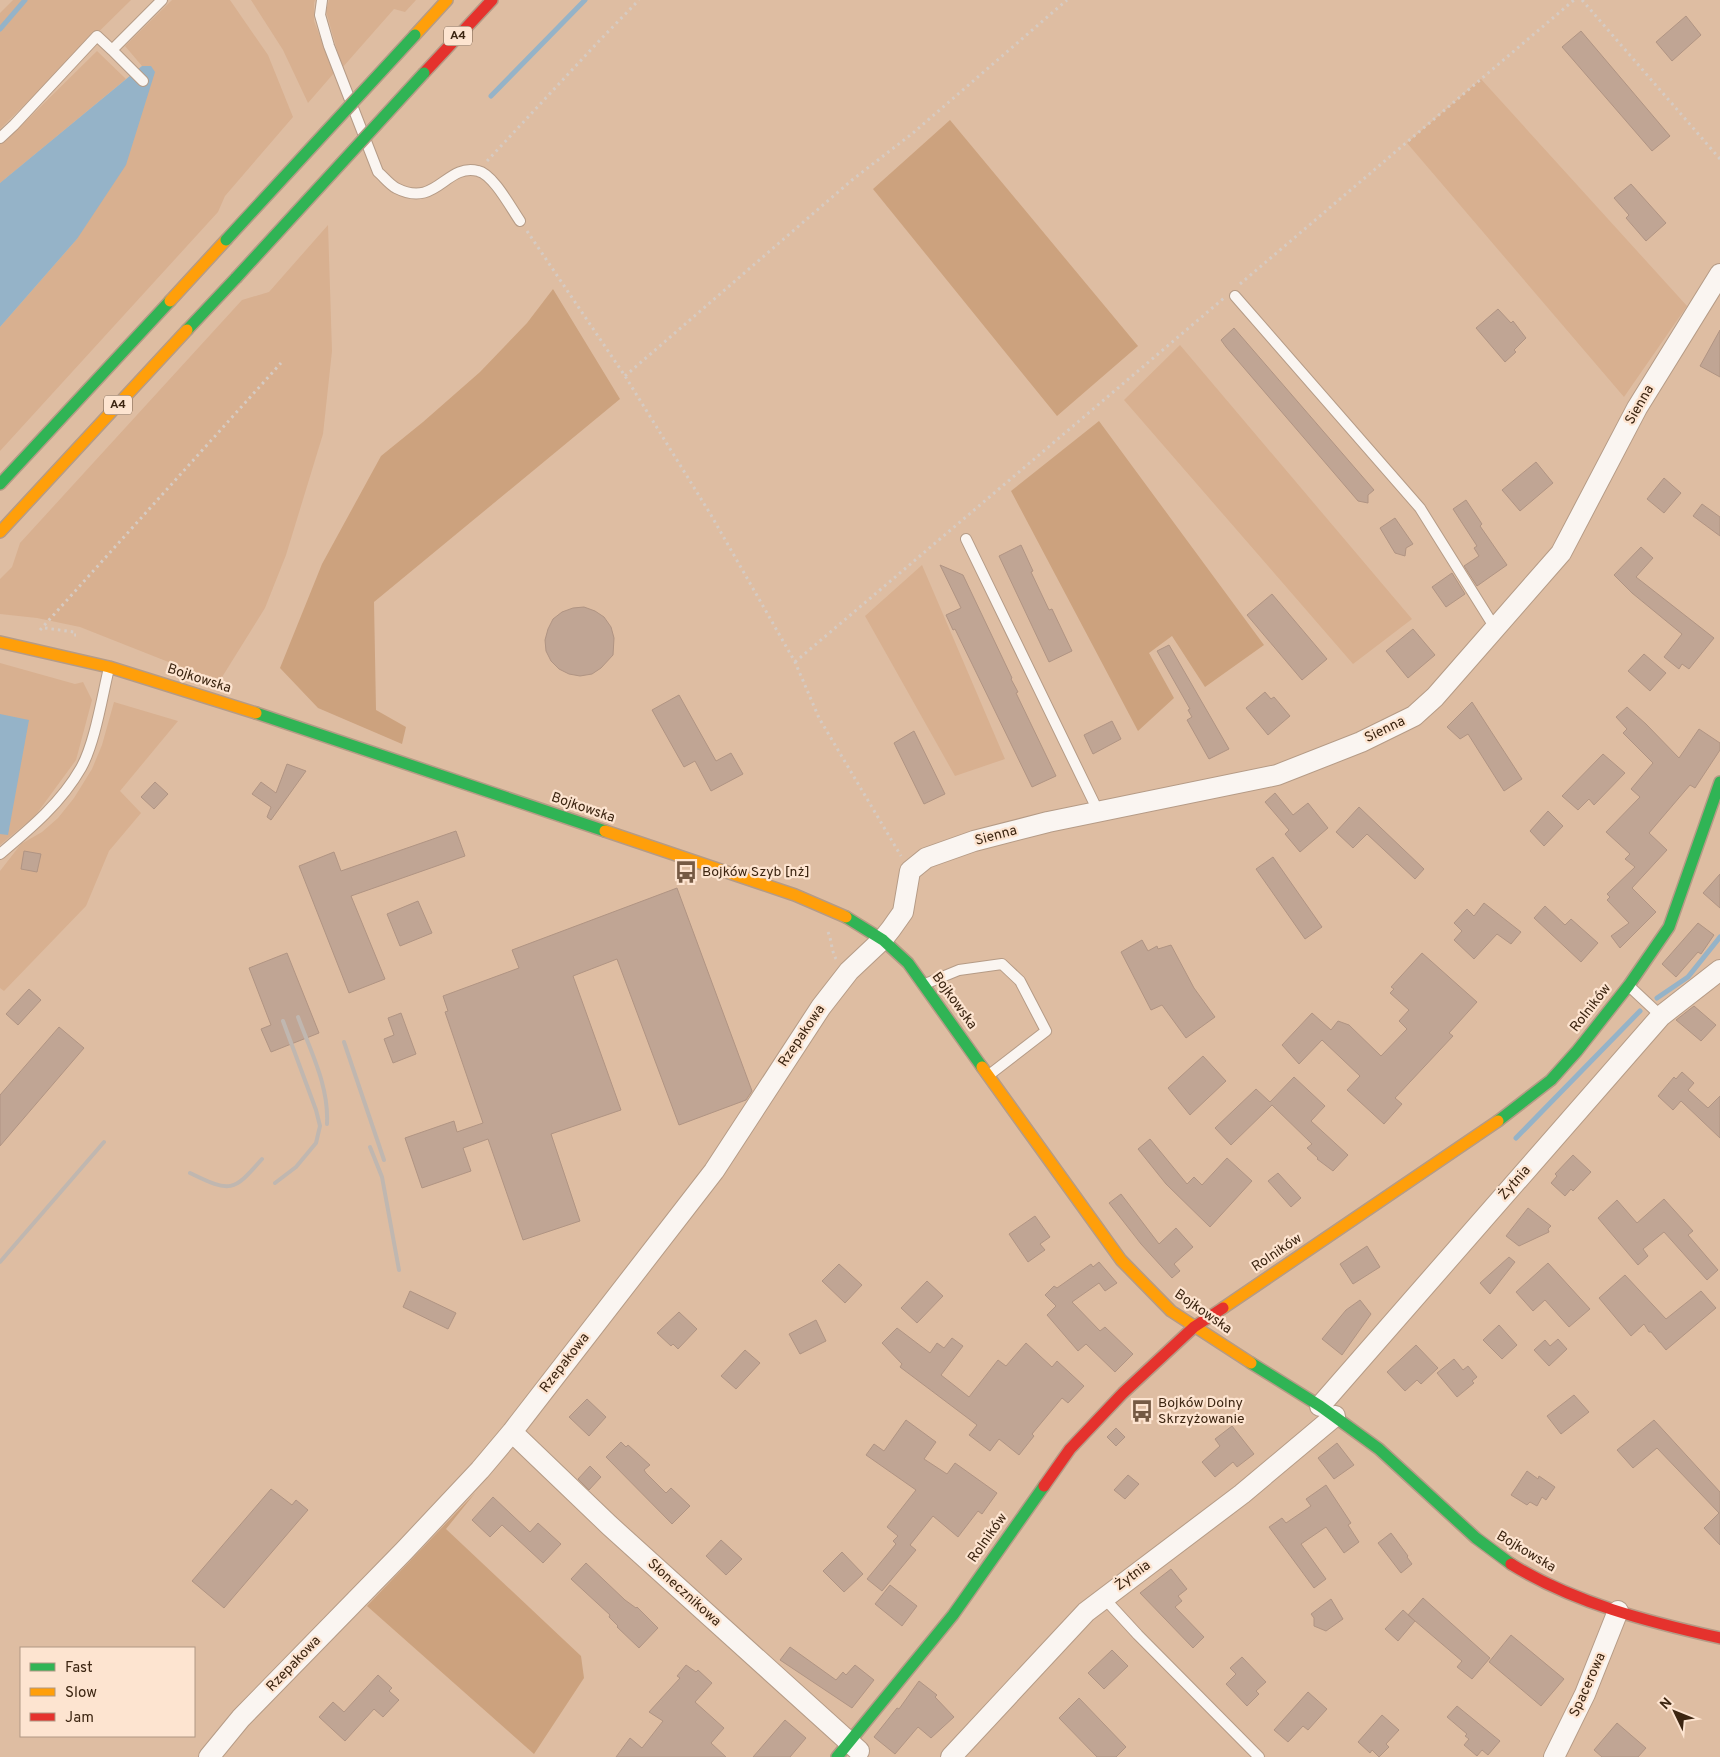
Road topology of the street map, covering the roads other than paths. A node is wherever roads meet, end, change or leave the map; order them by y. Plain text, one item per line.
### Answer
1 (162, 0) edge
2 (322, 0) edge
3 (447, 0) edge
4 (492, 0) edge
5 (112, 50) junction
6 (143, 81) dead end
7 (0, 138) edge
8 (520, 221) road end
9 (1720, 274) edge
10 (1230, 297) road end
11 (0, 484) edge
12 (0, 532) edge
13 (966, 539) dead end
14 (1495, 628) junction
15 (0, 642) edge
16 (109, 667) junction
17 (1720, 782) edge
18 (1098, 811) junction
19 (0, 854) edge
20 (883, 939) junction
21 (1720, 970) edge
22 (924, 985) junction
23 (1628, 985) junction
24 (1661, 1016) junction
25 (988, 1075) junction
26 (1194, 1327) junction
27 (1328, 1411) junction
28 (512, 1432) junction
29 (1104, 1598) junction
30 (1618, 1611) junction
31 (1720, 1638) edge
32 (848, 1750) edge
33 (209, 1757) edge
34 (952, 1757) edge
35 (1259, 1757) edge
36 (1554, 1757) edge

1 - 5 lane
2 - 8 lane
3 - 11 main road, A4, bridge
4 - 12 main road, A4, bridge
5 - 6 lane
5 - 7 lane
9 - 14 street, Sienna
10 - 14 lane
13 - 18 lane
14 - 18 street, Sienna
15 - 16 main road, Bojkowska
16 - 19 lane
16 - 20 main road, Bojkowska
17 - 23 main road, Rolników
18 - 20 street, Sienna
20 - 22 main road, Bojkowska
20 - 28 street, Rzepakowa
21 - 24 street, Żytnia
22 - 25 main road, Bojkowska
22 - 25 lane
23 - 24 lane
23 - 26 main road, Rolników
24 - 27 street, Żytnia
25 - 26 main road, Bojkowska
26 - 27 main road, Bojkowska
26 - 32 main road, Rolników
27 - 29 street, Żytnia
27 - 30 main road, Bojkowska
28 - 32 street, Słonecznikowa
28 - 33 street, Rzepakowa
29 - 34 street, Żytnia
29 - 35 lane
30 - 31 main road, Bojkowska
30 - 36 street, Spacerowa

